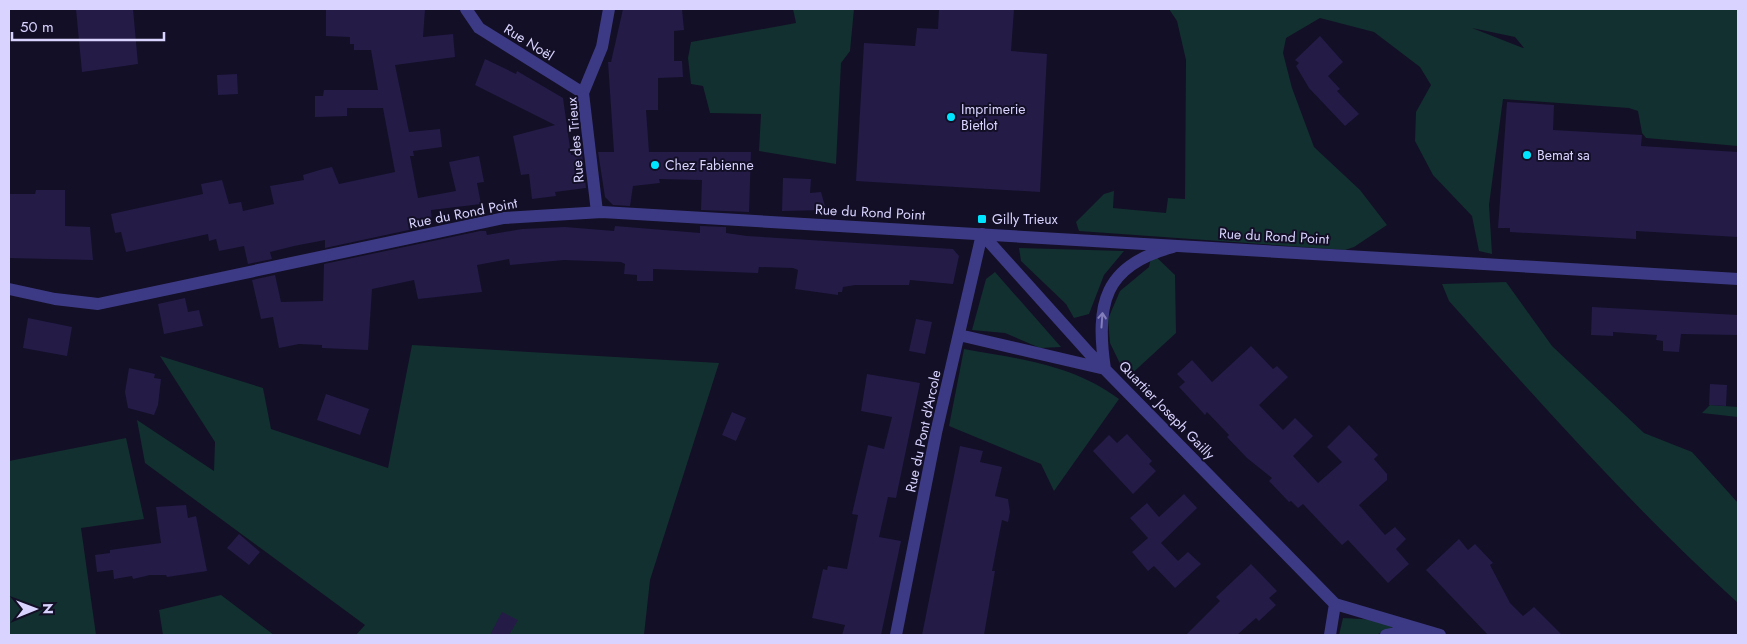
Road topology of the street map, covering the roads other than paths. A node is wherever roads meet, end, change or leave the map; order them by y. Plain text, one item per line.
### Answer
1 (466, 9) edge
2 (609, 9) edge
3 (583, 93) junction
4 (597, 212) junction
5 (982, 234) junction
6 (1181, 245) junction
7 (1738, 279) edge
8 (9, 289) edge
9 (959, 334) junction
10 (1105, 369) junction
11 (1334, 604) junction
12 (1437, 634) edge
13 (896, 635) edge
14 (1330, 635) edge
15 (1386, 635) edge

1 - 3 street, Rue Noël
2 - 3 street, Rue des Trieux
3 - 4 street, Rue des Trieux
4 - 5 street, Rue du Rond Point
4 - 8 street, Rue du Rond Point
5 - 6 street, Rue du Rond Point
5 - 9 street, Rue du Pont d'Arcole
5 - 10 street, Quartier Joseph Gailly
6 - 7 street, Rue du Rond Point
10 -> 6 street
9 - 10 street
9 - 13 street, Rue du Pont d'Arcole
10 - 11 street, Quartier Joseph Gailly
11 - 12 street, Quartier Joseph Gailly
11 - 14 street
12 - 15 street, Quartier Joseph Gailly

